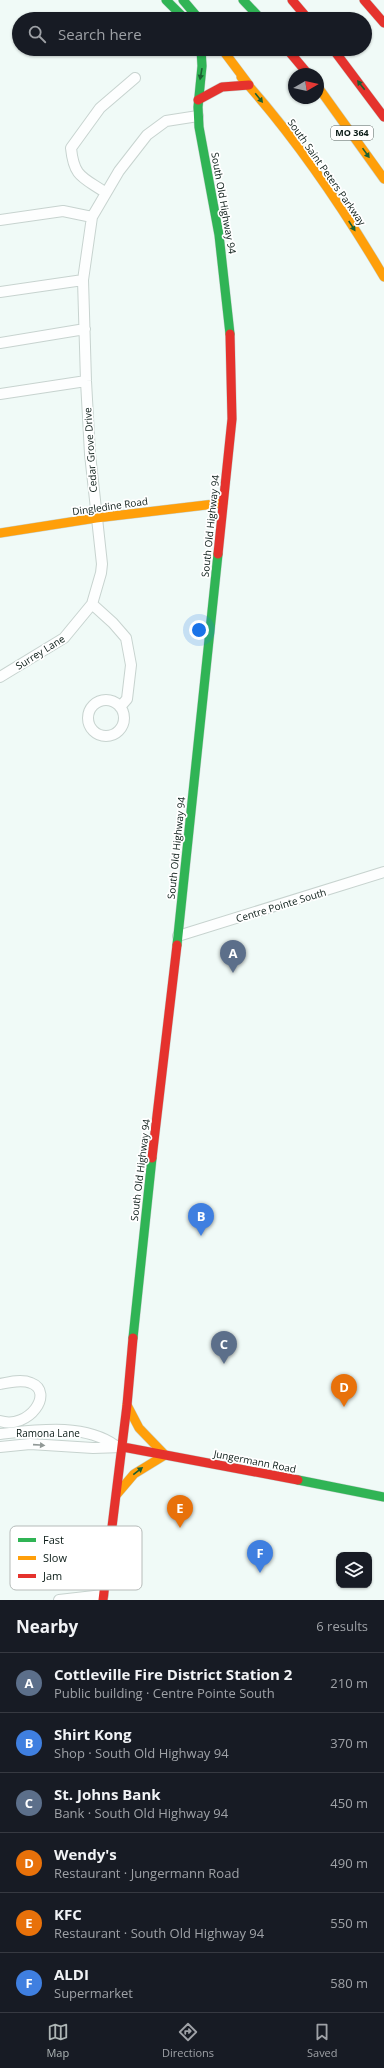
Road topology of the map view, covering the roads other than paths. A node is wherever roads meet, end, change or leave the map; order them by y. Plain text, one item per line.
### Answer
1 (166, 0) edge
2 (182, 0) edge
3 (243, 0) edge
4 (292, 0) edge
5 (364, 0) edge
6 (178, 12) edge
7 (193, 12) edge
8 (254, 12) edge
9 (302, 12) edge
10 (384, 23) edge
11 (202, 56) edge
12 (221, 56) edge
13 (227, 56) edge
14 (293, 56) edge
15 (338, 56) edge
16 (303, 68) edge
17 (135, 78) dead end
18 (249, 85) junction
19 (324, 95) edge
20 (198, 100) junction
21 (198, 116) junction
22 (384, 117) edge
23 (384, 179) edge
24 (106, 193) junction
25 (92, 217) junction
26 (0, 220) edge
27 (384, 277) edge
28 (83, 280) junction
29 (0, 292) edge
30 (85, 329) junction
31 (0, 343) edge
32 (86, 381) junction
33 (0, 394) edge
34 (223, 503) junction
35 (96, 518) junction
36 (0, 533) edge
37 (92, 604) junction
38 (0, 676) edge
39 (120, 706) dead end
40 (384, 872) edge
41 (178, 936) junction
42 (0, 1384) edge
43 (127, 1405) junction
44 (0, 1421) edge
45 (16, 1421) junction
46 (17, 1432) junction
47 (0, 1434) edge
48 (17, 1445) junction
49 (0, 1447) edge
50 (119, 1447) junction
51 (165, 1454) junction
52 (117, 1494) junction
53 (384, 1497) edge
54 (113, 1526) edge
55 (103, 1598) edge
56 (59, 1600) edge

1 - 6 main road
2 - 7 main road
3 - 8 main road
4 - 9 main road
5 - 10 main road
11 -> 20 main road, South Old Highway 94
12 - 18 main road, South Saint Peters Parkway
13 - 18 main road
14 - 16 main road
22 -> 15 main road, MO 364
17 - 24 street
18 - 20 main road
18 -> 27 main road, South Saint Peters Parkway
19 -> 23 main road, MO 364
20 - 21 main road, South Old Highway 94
21 - 24 street, Cedar Grove Drive
21 - 34 main road, South Old Highway 94
24 - 25 street, Cedar Grove Drive
25 - 26 street
25 - 28 street, Cedar Grove Drive
28 - 29 street
28 - 30 street, Cedar Grove Drive
30 - 31 street
30 - 32 street, Cedar Grove Drive
32 - 33 street
32 - 35 street, Cedar Grove Drive
34 - 35 main road, Dingledine Road
34 - 41 main road, South Old Highway 94
35 - 36 main road, Dingledine Road
35 - 37 street, Cedar Grove Drive
37 - 38 street, Surrey Lane
37 - 39 street
40 - 41 street, Centre Pointe South
41 - 43 main road, South Old Highway 94
42 - 45 street
43 - 50 main road, South Old Highway 94
43 - 51 main road
44 - 45 street
45 - 46 street
46 - 47 street, Ramona Lane
46 - 48 street
46 - 50 street, Ramona Lane
48 - 49 street, Ramona Lane
48 -> 50 street, Ramona Lane
50 - 51 main road, Jungermann Road
50 - 52 main road, South Old Highway 94
52 -> 51 main road
51 - 53 main road, Jungermann Road
52 - 54 main road, South Old Highway 94
55 - 56 street

